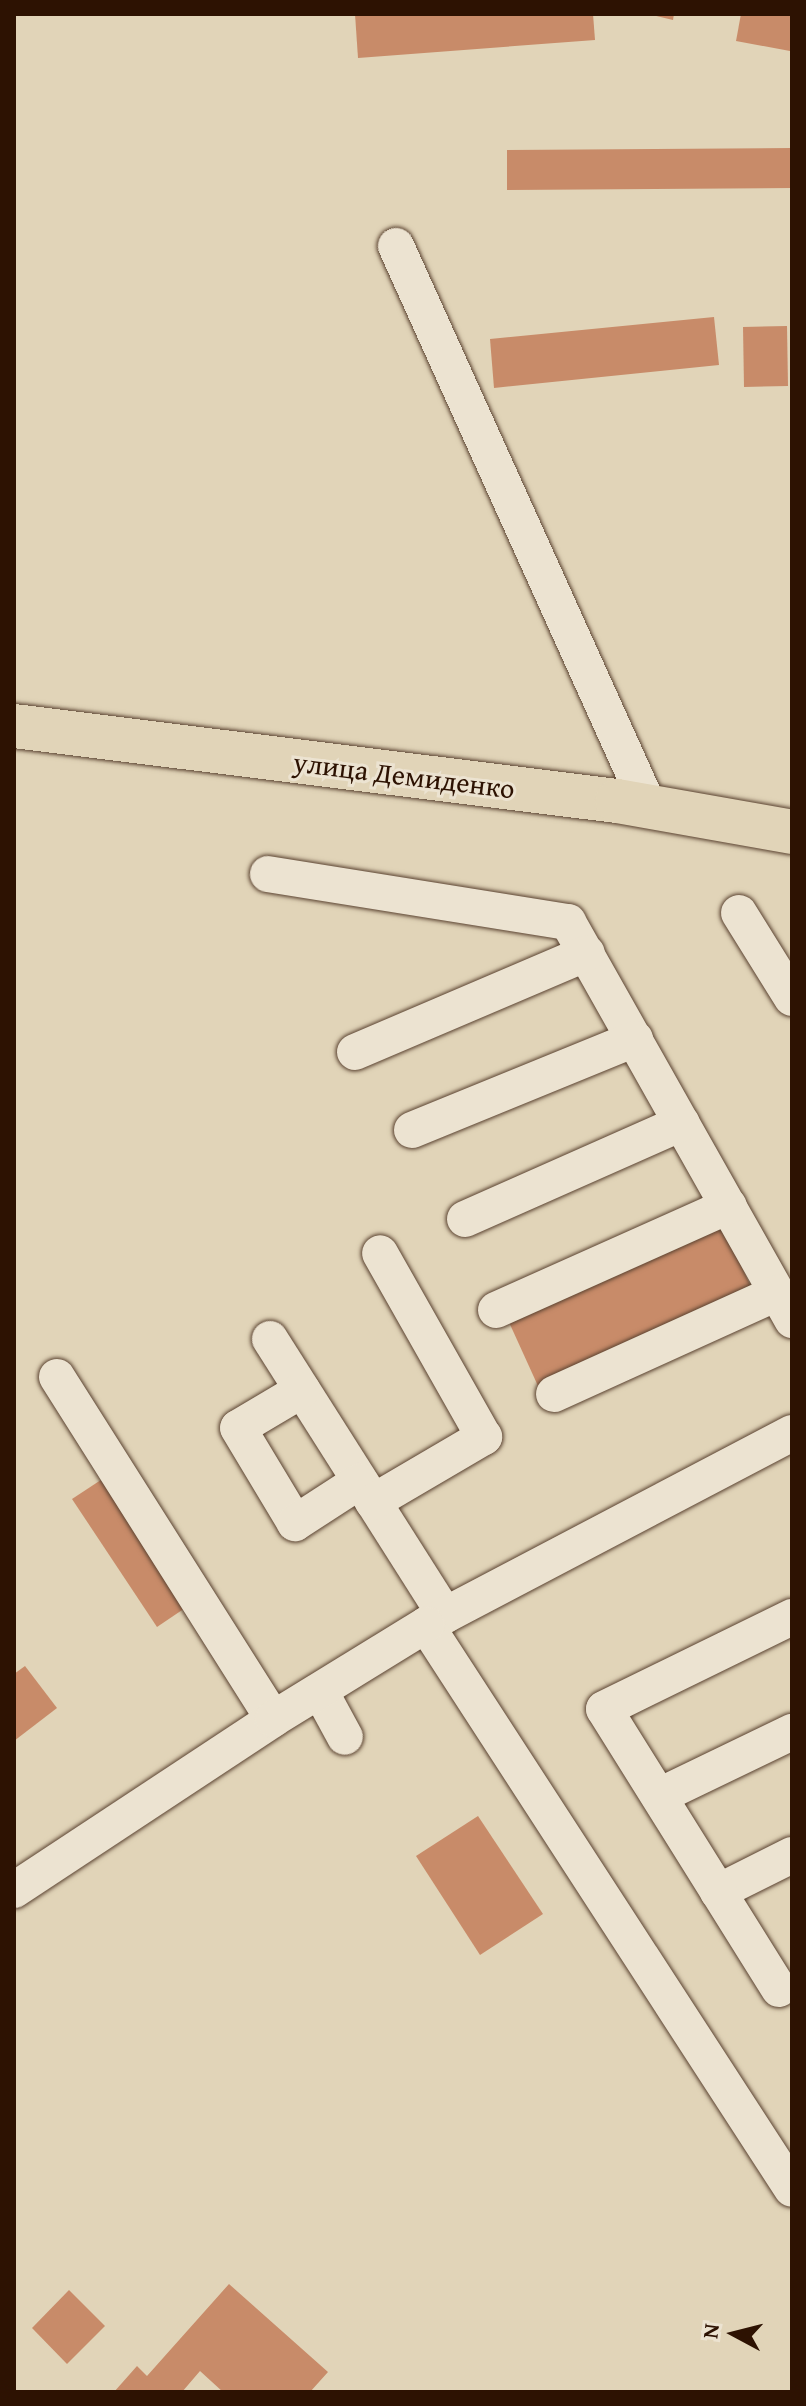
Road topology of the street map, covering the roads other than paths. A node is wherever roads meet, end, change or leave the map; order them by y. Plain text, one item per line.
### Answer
1 (396, 246) dead end
2 (14, 726) edge
3 (649, 807) junction
4 (792, 832) edge
5 (268, 874) dead end
6 (739, 913) dead end
7 (587, 953) junction
8 (792, 998) edge
9 (635, 1039) junction
10 (355, 1052) dead end
11 (682, 1123) junction
12 (412, 1130) dead end
13 (729, 1206) junction
14 (465, 1219) dead end
15 (380, 1253) dead end
16 (784, 1307) edge
17 (496, 1310) dead end
18 (270, 1339) dead end
19 (57, 1377) dead end
20 (302, 1390) junction
21 (554, 1394) dead end
22 (792, 1433) edge
23 (367, 1491) junction
24 (792, 1617) edge
25 (435, 1620) junction
26 (320, 1691) junction
27 (273, 1719) junction
28 (792, 1732) edge
29 (345, 1737) dead end
30 (659, 1796) junction
31 (792, 1855) edge
32 (14, 1890) edge
33 (718, 1892) junction
34 (779, 1989) dead end
35 (792, 2189) edge

1 - 3 lane
2 - 3 main road, улица Демиденко
3 - 4 main road, улица Демиденко
5 - 7 lane
6 - 8 lane
7 - 9 lane
7 - 10 lane
9 - 11 lane
9 - 12 lane
11 - 13 lane
11 - 14 lane
13 - 16 lane
13 - 17 lane
15 - 23 lane
16 - 21 lane
18 - 20 lane
19 - 27 lane
20 - 23 lane
20 - 23 lane
22 - 25 lane
23 - 25 lane
24 - 30 lane
25 - 26 lane
25 - 35 lane
26 - 27 lane
26 - 29 lane
27 - 32 lane
28 - 30 lane
30 - 33 lane
31 - 33 lane
33 - 34 lane

